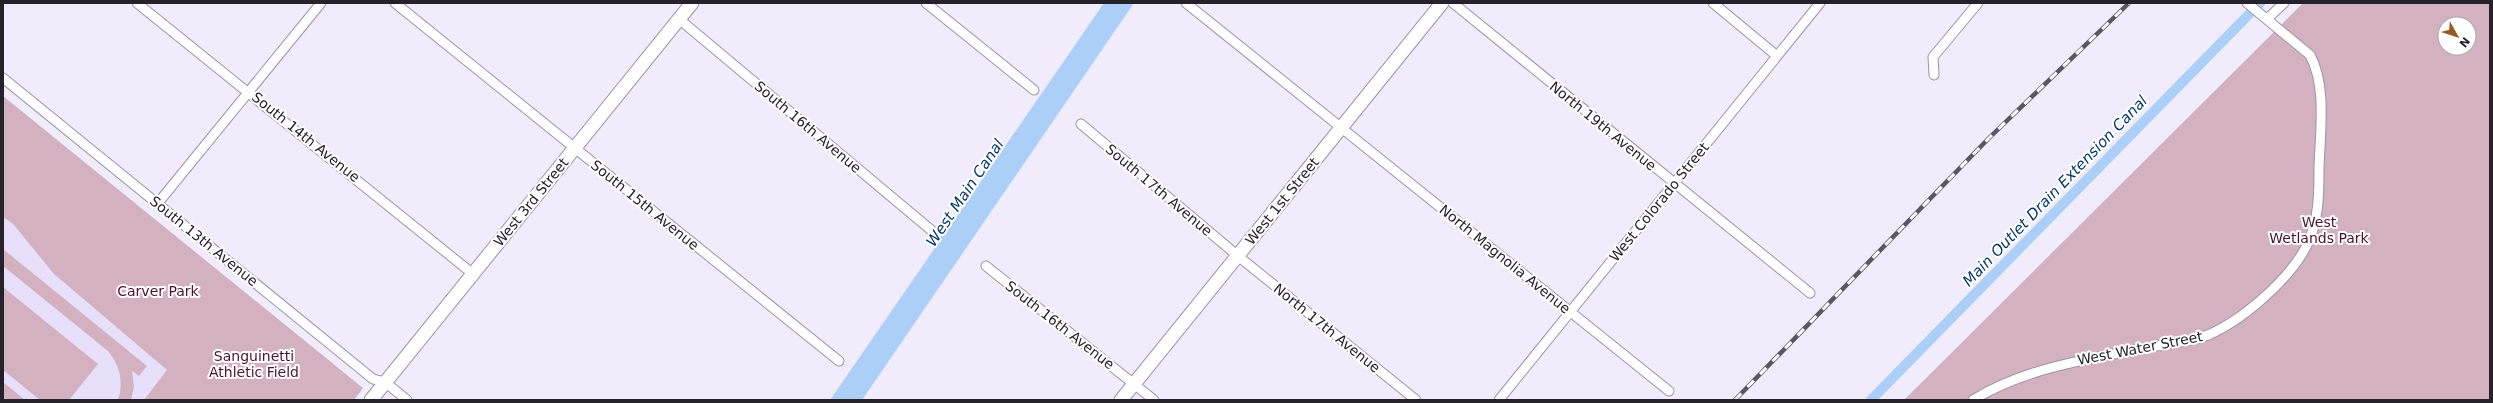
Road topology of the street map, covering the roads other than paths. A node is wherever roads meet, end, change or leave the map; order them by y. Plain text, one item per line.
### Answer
1 (137, 3) edge
2 (320, 3) edge
3 (395, 3) edge
4 (692, 3) edge
5 (926, 3) edge
6 (1186, 3) edge
7 (1442, 3) edge
8 (1453, 3) edge
9 (1713, 3) edge
10 (1820, 3) edge
11 (1978, 3) edge
12 (2248, 3) edge
13 (2284, 3) edge
14 (679, 19) junction
15 (2267, 19) junction
16 (1777, 56) junction
17 (1934, 76) dead end
18 (3, 78) edge
19 (1034, 90) dead end
20 (248, 91) junction
21 (1081, 124) dead end
22 (1341, 128) junction
23 (575, 148) junction
24 (1673, 184) junction
25 (158, 203) junction
26 (936, 235) dead end
27 (1238, 256) junction
28 (986, 266) dead end
29 (473, 274) junction
30 (1810, 293) dead end
31 (1570, 312) junction
32 (838, 361) dead end
33 (385, 382) junction
34 (1134, 384) junction
35 (1669, 391) dead end
36 (371, 400) edge
37 (407, 400) edge
38 (1121, 400) edge
39 (1154, 400) edge
40 (1416, 400) edge
41 (1498, 400) edge
42 (1973, 400) edge

1 - 20 street, South 14th Avenue
2 - 20 street
3 - 23 street, South 15th Avenue
4 - 14 street, West 3rd Street
5 - 19 street
6 - 22 street, North Magnolia Avenue
7 - 22 street, West 1st Street
8 - 24 street, North 19th Avenue
9 - 16 street
10 - 16 street, West Colorado Street
11 - 17 street
12 - 15 street, West Water Street
13 - 15 street
14 - 23 street, West 3rd Street
14 - 26 street, South 16th Avenue
15 - 42 street, West Water Street
16 - 24 street, West Colorado Street
18 - 25 street, South 13th Avenue
20 - 25 street
20 - 29 street, South 14th Avenue
21 - 27 street, South 17th Avenue
22 - 27 street, West 1st Street
22 - 31 street, North Magnolia Avenue
23 - 29 street, West 3rd Street
23 - 32 street, South 15th Avenue
24 - 30 street, North 19th Avenue
24 - 31 street, West Colorado Street
25 - 33 street, South 13th Avenue
27 - 34 street, West 1st Street
27 - 40 street, North 17th Avenue
28 - 34 street, South 16th Avenue
29 - 33 street, West 3rd Street
31 - 35 street, North Magnolia Avenue
31 - 41 street, West Colorado Street
33 - 36 street, West 3rd Street
33 - 37 street, South 13th Avenue
34 - 38 street, West 1st Street
34 - 39 street, South 16th Avenue

